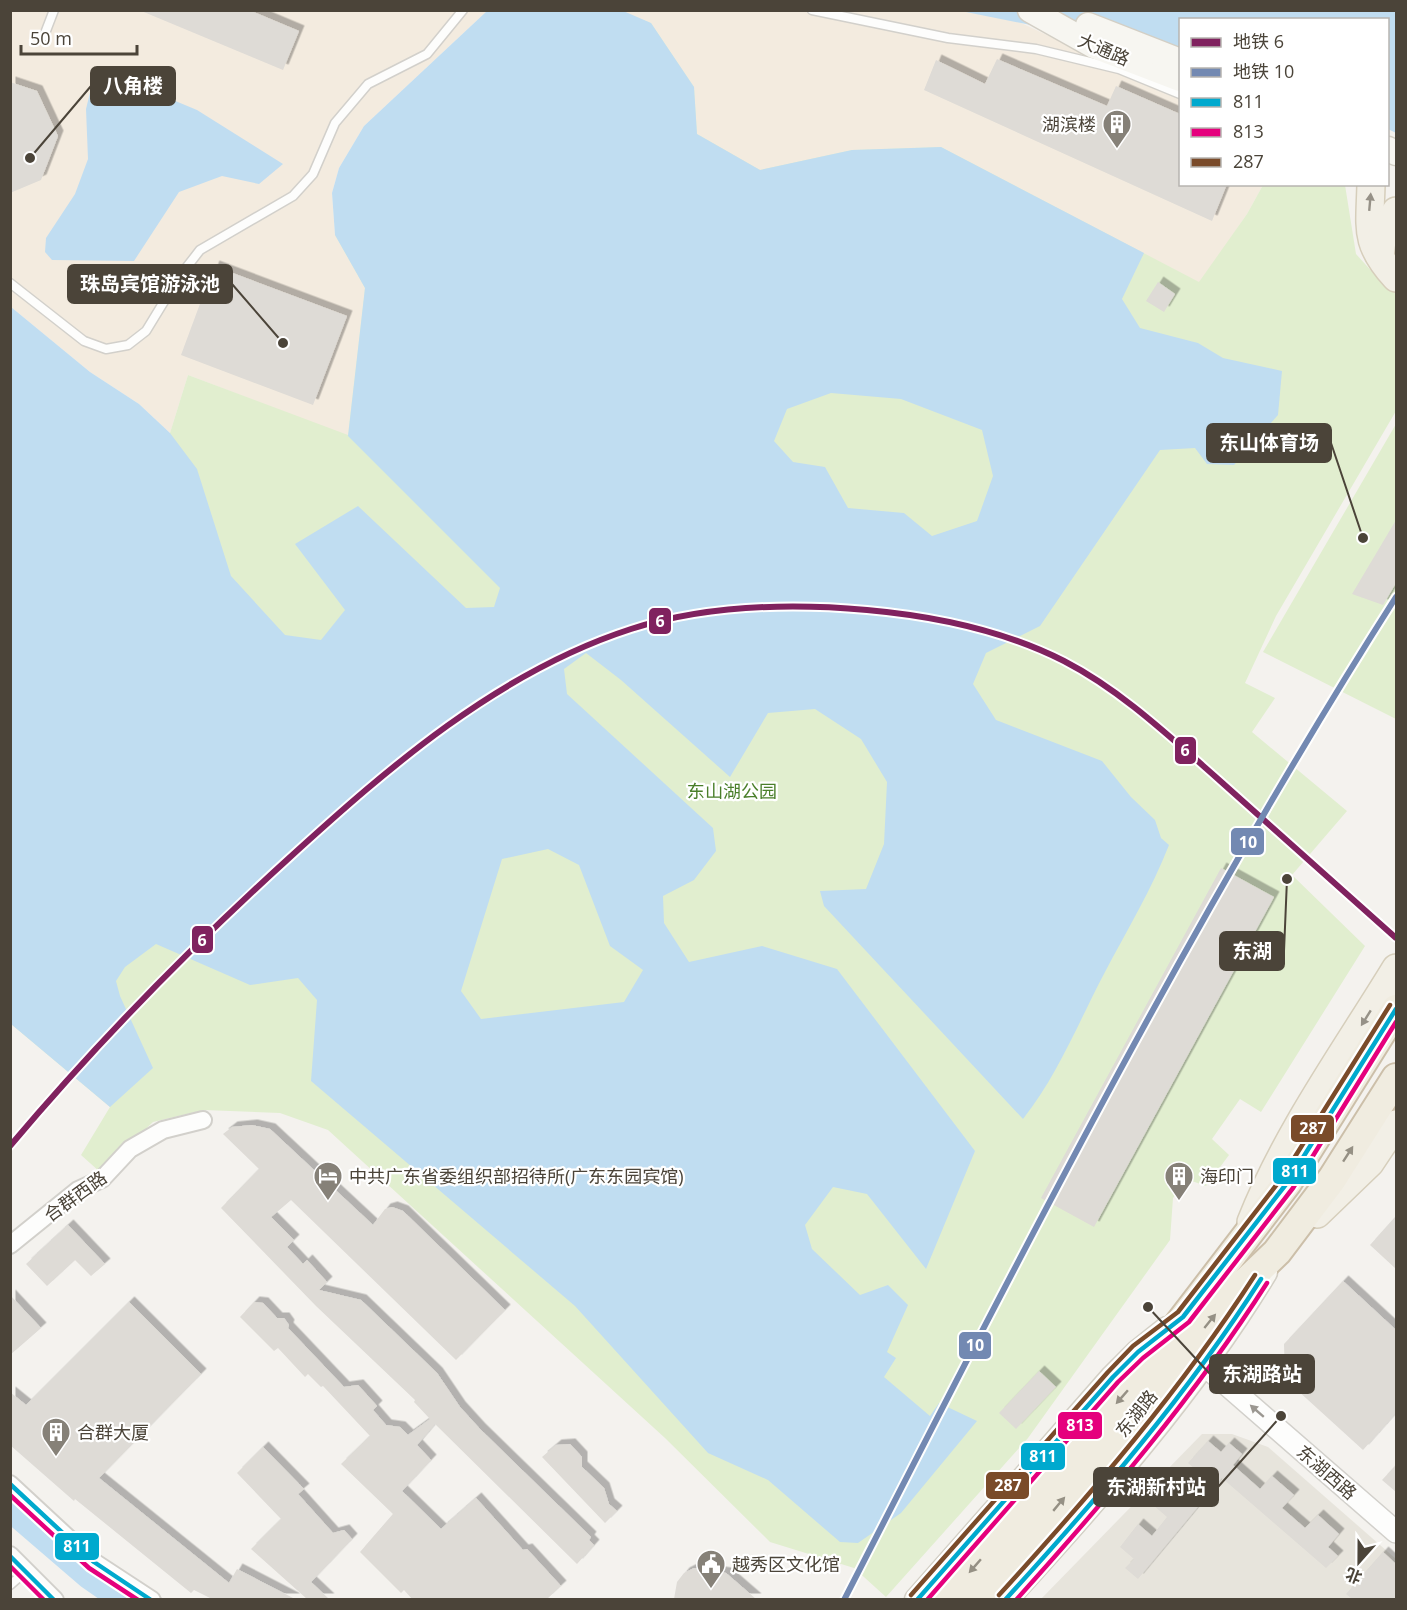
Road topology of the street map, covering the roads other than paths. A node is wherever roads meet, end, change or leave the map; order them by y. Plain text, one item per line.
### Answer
1 (54, 10) edge
2 (464, 10) edge
3 (812, 10) edge
4 (1030, 10) edge
5 (1062, 10) edge
6 (44, 36) dead end
7 (1179, 61) edge
8 (1179, 79) edge
9 (1179, 94) edge
10 (1371, 186) edge
11 (1396, 211) edge
12 (1388, 269) edge
13 (10, 283) edge
14 (1396, 968) edge
15 (1396, 1010) edge
16 (1396, 1078) edge
17 (204, 1120) dead end
18 (1396, 1124) edge
19 (1246, 1235) junction
20 (10, 1245) edge
21 (1277, 1252) junction
22 (1183, 1317) junction
23 (1203, 1364) junction
24 (10, 1484) edge
25 (1396, 1532) edge
26 (1013, 1540) junction
27 (10, 1555) edge
28 (26, 1571) junction
29 (10, 1586) edge
30 (55, 1599) edge
31 (152, 1599) edge
32 (917, 1599) edge
33 (945, 1599) edge
34 (977, 1599) edge
35 (1005, 1599) edge

1 - 6 lane
2 - 13 lane
3 - 9 lane
4 - 8 main road, 大通路
5 - 7 main road, 大通路
12 -> 10 main road
11 - 12 main road
14 -> 19 main road
15 - 19 highway, 东湖路
21 -> 16 highway, 东湖路
17 - 20 street, 合群西路
18 - 21 main road
19 - 22 highway, 东湖路
21 - 23 main road
26 -> 21 highway, 东湖路
22 -> 26 highway, 东湖路
22 - 32 main road
25 -> 23 street, 东湖西路
23 - 35 main road
24 - 31 street
26 -> 33 highway, 东湖路
26 - 34 highway, 东湖路
27 - 28 street
28 - 29 lane
28 - 30 street

